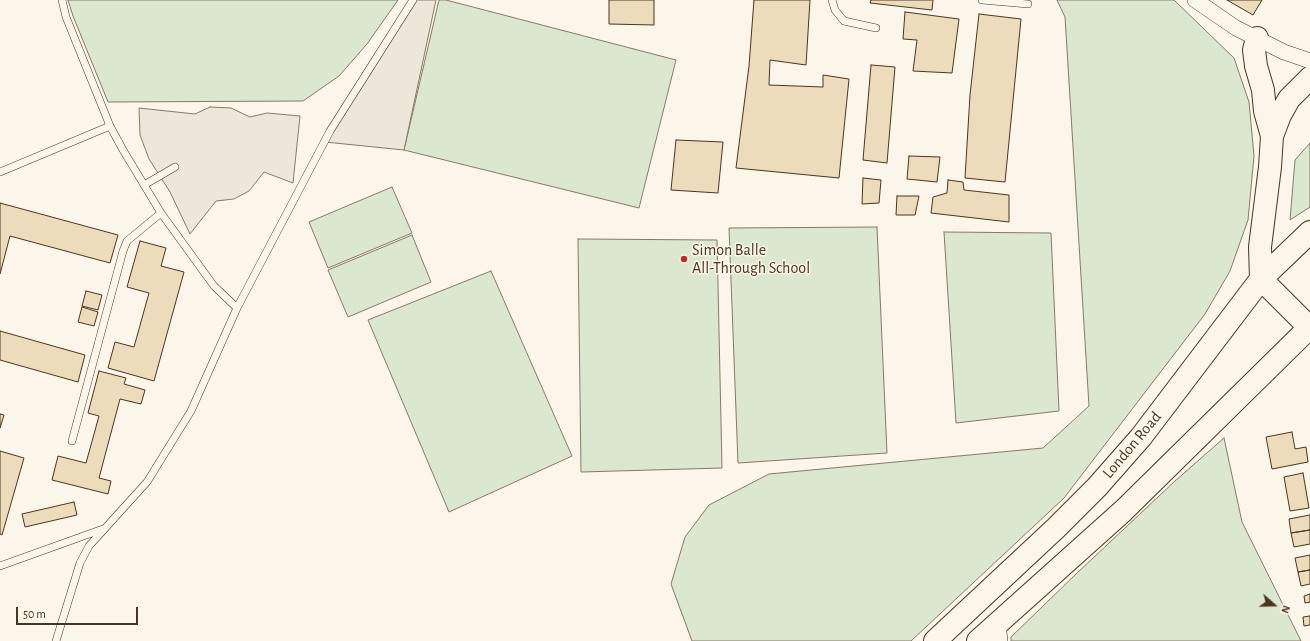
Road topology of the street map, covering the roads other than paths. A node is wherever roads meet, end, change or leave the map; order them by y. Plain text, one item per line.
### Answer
1 (62, 0) edge
2 (413, 0) edge
3 (832, 0) edge
4 (982, 0) edge
5 (1195, 0) edge
6 (1028, 4) dead end
7 (876, 28) dead end
8 (1257, 38) junction
9 (1310, 61) edge
10 (1310, 78) edge
11 (110, 126) junction
12 (1272, 136) junction
13 (175, 168) dead end
14 (0, 172) edge
15 (144, 185) junction
16 (161, 213) junction
17 (1310, 232) edge
18 (1261, 279) junction
19 (237, 308) junction
20 (1310, 327) edge
21 (1310, 334) edge
22 (72, 441) dead end
23 (104, 528) junction
24 (0, 566) edge
25 (999, 632) edge
26 (56, 641) edge
27 (936, 641) edge
28 (978, 641) edge

1 - 11 lane
2 - 19 lane
3 - 7 lane
4 - 6 lane
5 - 8 street
8 - 9 street
8 - 12 highway
10 - 12 highway
11 - 14 lane
11 - 15 lane
12 - 18 highway
13 - 15 lane
15 - 16 lane
16 - 19 lane
16 - 22 lane
17 - 18 highway, London Road
18 - 20 highway
18 - 27 highway, London Road
19 - 23 lane
20 - 21 street
20 - 25 highway
23 - 24 lane
23 - 26 lane
25 - 28 highway

